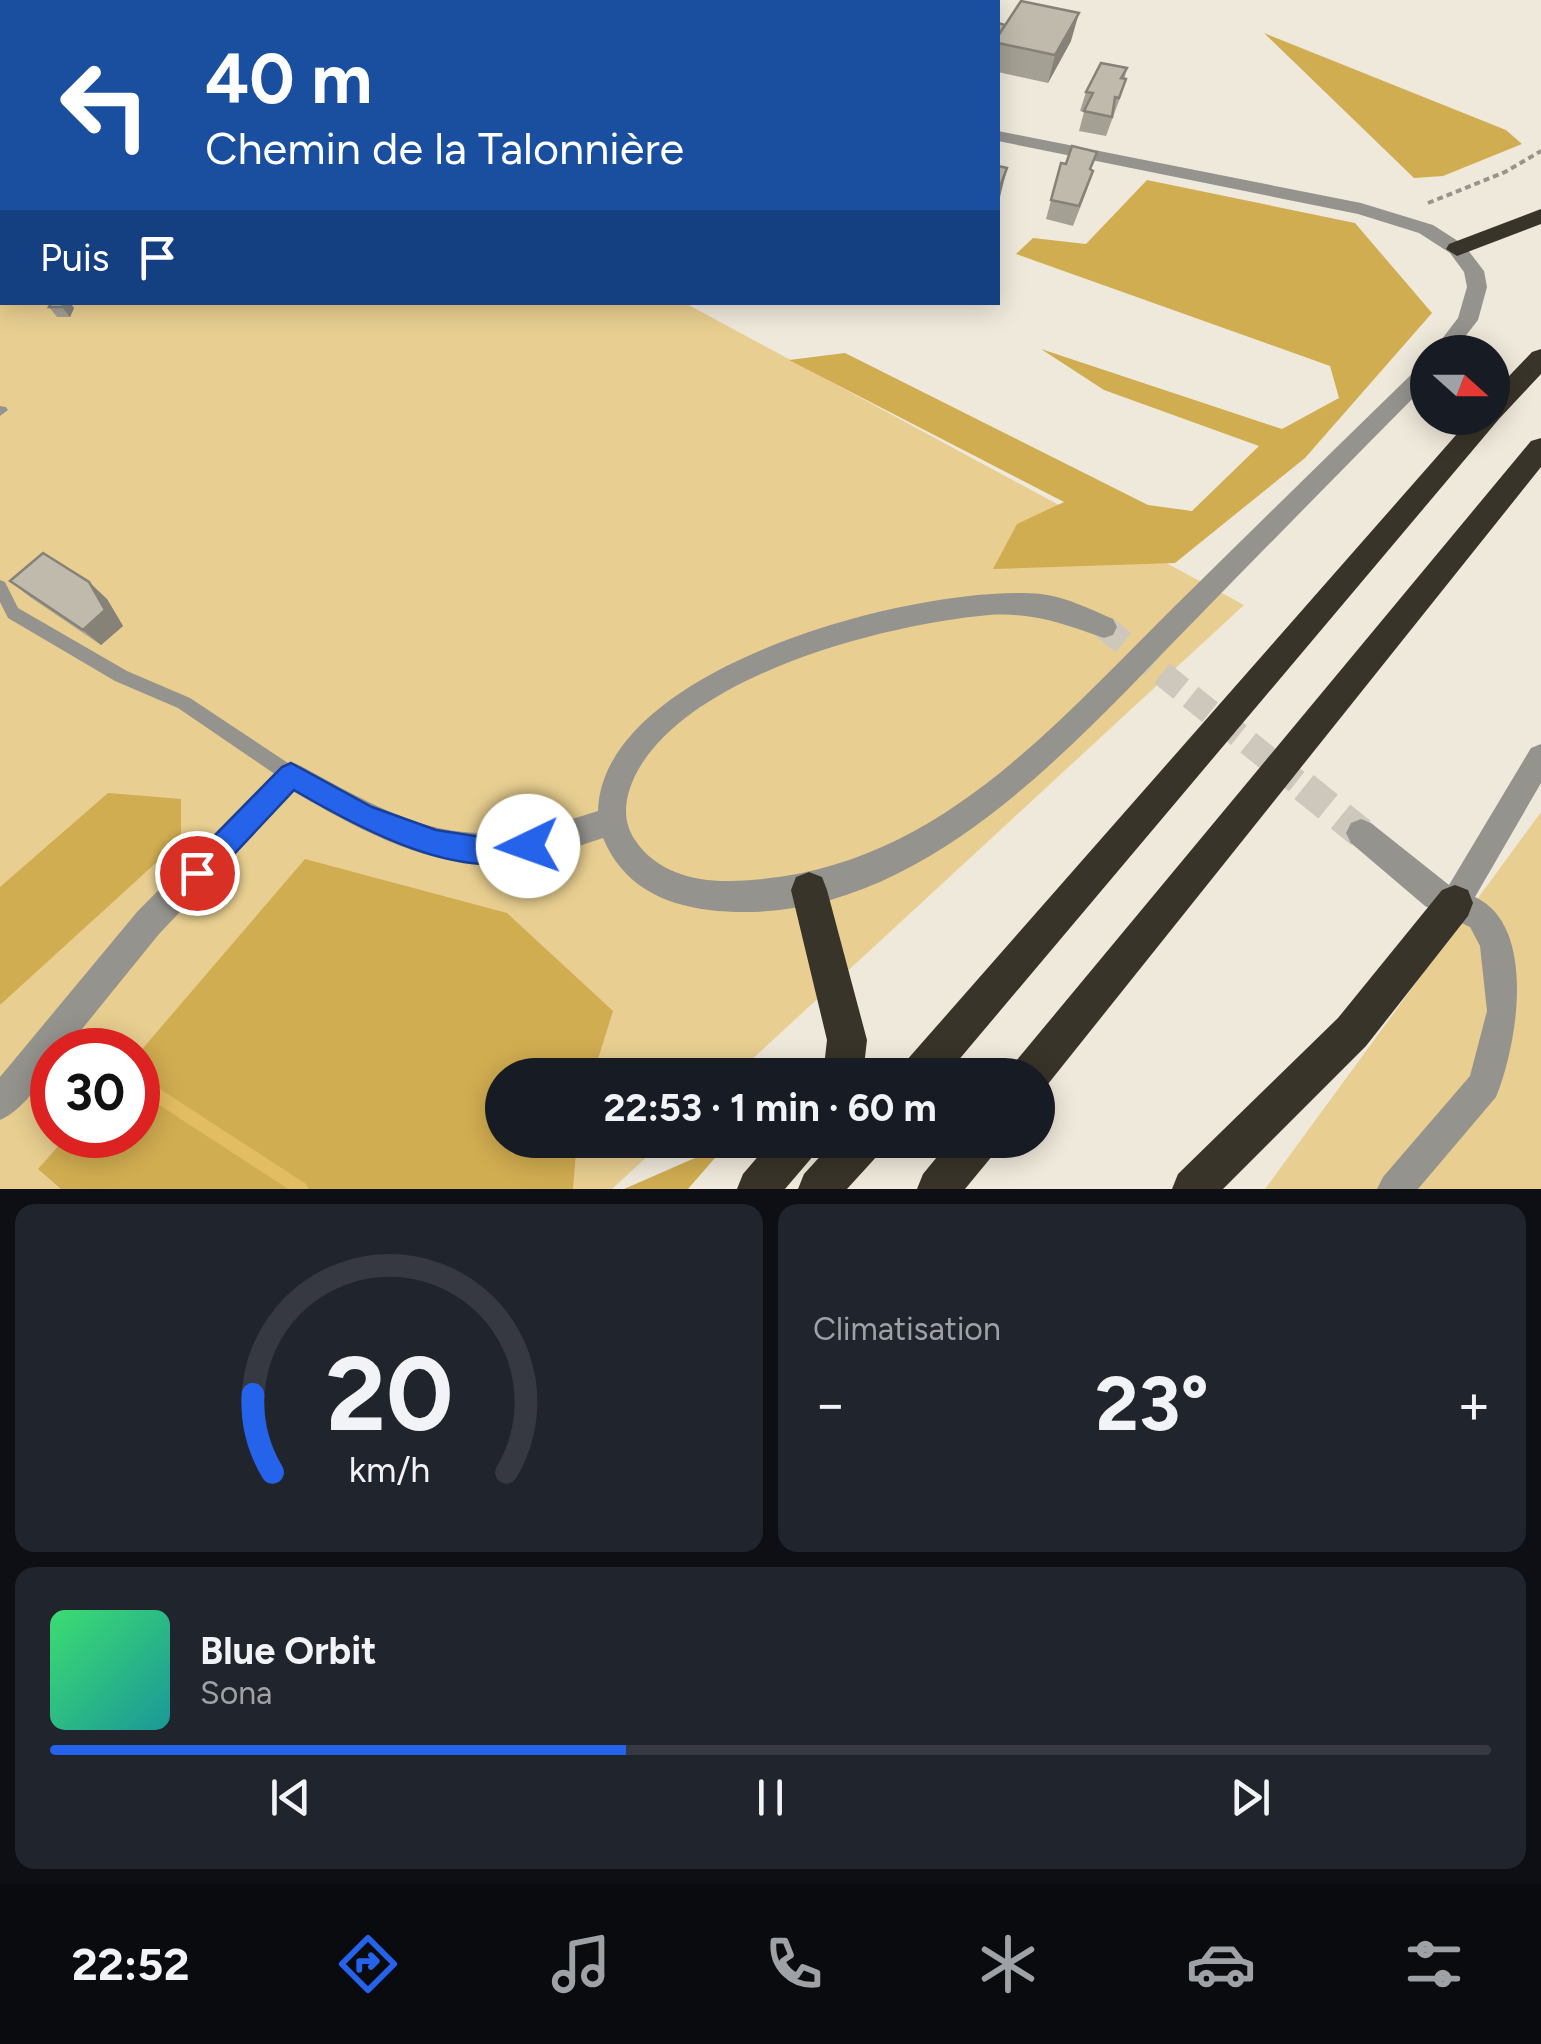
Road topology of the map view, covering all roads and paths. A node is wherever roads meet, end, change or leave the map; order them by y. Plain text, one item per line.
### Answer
1 (1000, 136) edge
2 (1541, 151) edge
3 (1541, 216) edge
4 (1403, 222) junction
5 (1457, 249) junction
6 (1456, 335) edge
7 (1541, 358) edge
8 (1410, 388) edge
9 (1510, 392) edge
10 (1471, 435) edge
11 (1541, 448) edge
12 (0, 586) edge
13 (6, 617) edge
14 (1104, 627) tunnel mouth
15 (1541, 757) edge
16 (291, 775) junction
17 (610, 821) junction
18 (1361, 833) tunnel mouth
19 (809, 890) junction
20 (1455, 903) junction
21 (845, 1058) edge
22 (935, 1058) edge
23 (1044, 1058) edge
24 (0, 1103) edge
25 (784, 1158) edge
26 (847, 1158) edge
27 (963, 1158) edge
28 (758, 1189) edge
29 (819, 1189) edge
30 (938, 1189) edge
31 (1193, 1189) edge
32 (1395, 1189) edge

1 - 4 street
2 - 4 path
3 - 5 highway
4 - 5 street
5 - 6 street
7 - 9 highway
8 - 19 street
10 - 22 highway
11 - 23 highway
12 - 13 lane
13 - 16 lane
14 - 17 street
15 - 20 street
16 - 17 street
16 - 24 street
17 - 19 street
18 - 20 street
19 - 21 highway
20 - 31 highway
20 - 32 street
25 - 28 highway
26 - 29 highway
27 - 30 highway

